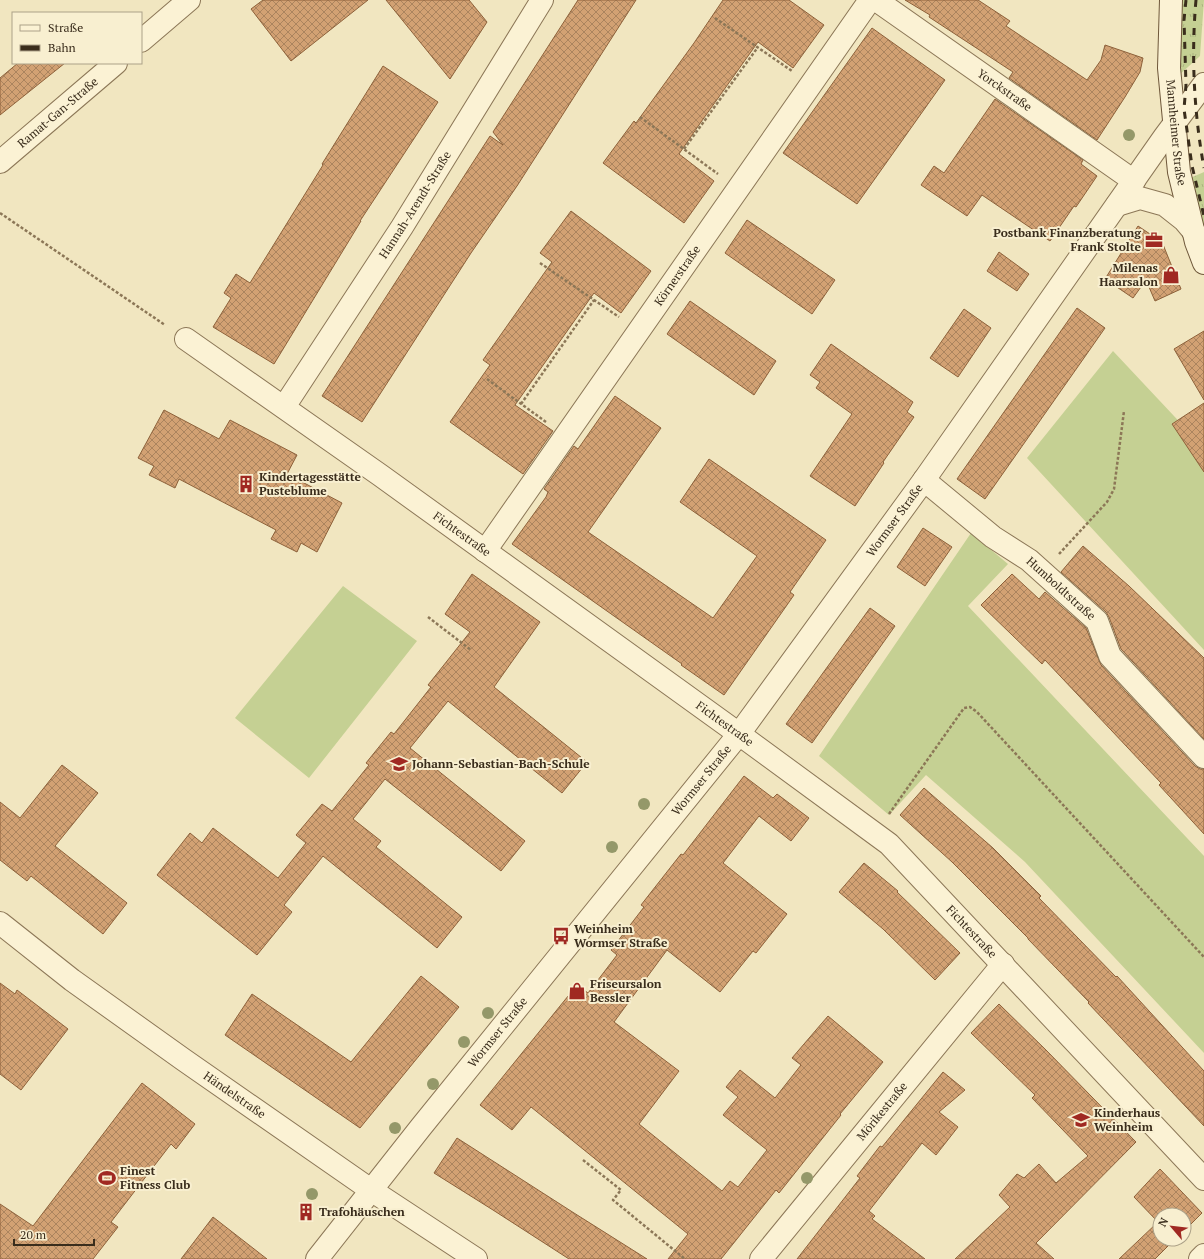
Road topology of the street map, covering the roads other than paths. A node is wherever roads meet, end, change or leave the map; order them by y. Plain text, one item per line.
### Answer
1 (190, 0) edge
2 (542, 0) edge
3 (870, 0) edge
4 (876, 0) edge
5 (1172, 0) edge
6 (142, 41) edge
7 (115, 64) edge
8 (1204, 84) edge
9 (1174, 123) junction
10 (0, 162) edge
11 (1134, 181) junction
12 (1117, 205) junction
13 (1194, 232) junction
14 (1204, 263) edge
15 (186, 339) road end
16 (284, 407) junction
17 (924, 480) junction
18 (485, 551) junction
19 (739, 734) junction
20 (1204, 757) edge
21 (0, 923) edge
22 (1003, 964) junction
23 (1204, 1178) edge
24 (371, 1190) junction
25 (1204, 1255) edge
26 (317, 1259) edge
27 (476, 1259) edge
28 (761, 1259) edge
29 (1200, 1259) edge

1 - 6 street
2 - 16 street, Hannah-Arendt-Straße
3 - 18 street, Körnerstraße
4 - 11 street, Yorckstraße
5 - 9 street, Mannheimer Straße
7 - 10 street, Ramat-Gan-Straße
8 - 9 street, Wormser Straße
9 - 11 street, Wormser Straße
9 - 13 street, Mannheimer Straße
11 - 12 street, Wormser Straße
12 - 13 street
12 - 17 street, Wormser Straße
13 - 14 street, Mannheimer Straße
15 - 16 street, Fichtestraße
16 - 18 street, Fichtestraße
17 - 19 street, Wormser Straße
17 - 20 street, Humboldtstraße
18 - 19 street, Fichtestraße
19 - 22 street, Fichtestraße
19 - 24 street, Wormser Straße
21 - 24 street, Händelstraße
22 - 23 street, Fichtestraße
22 - 28 street, Mörikestraße
24 - 26 street, Wormser Straße
24 - 27 street, Händelstraße
25 - 29 street

